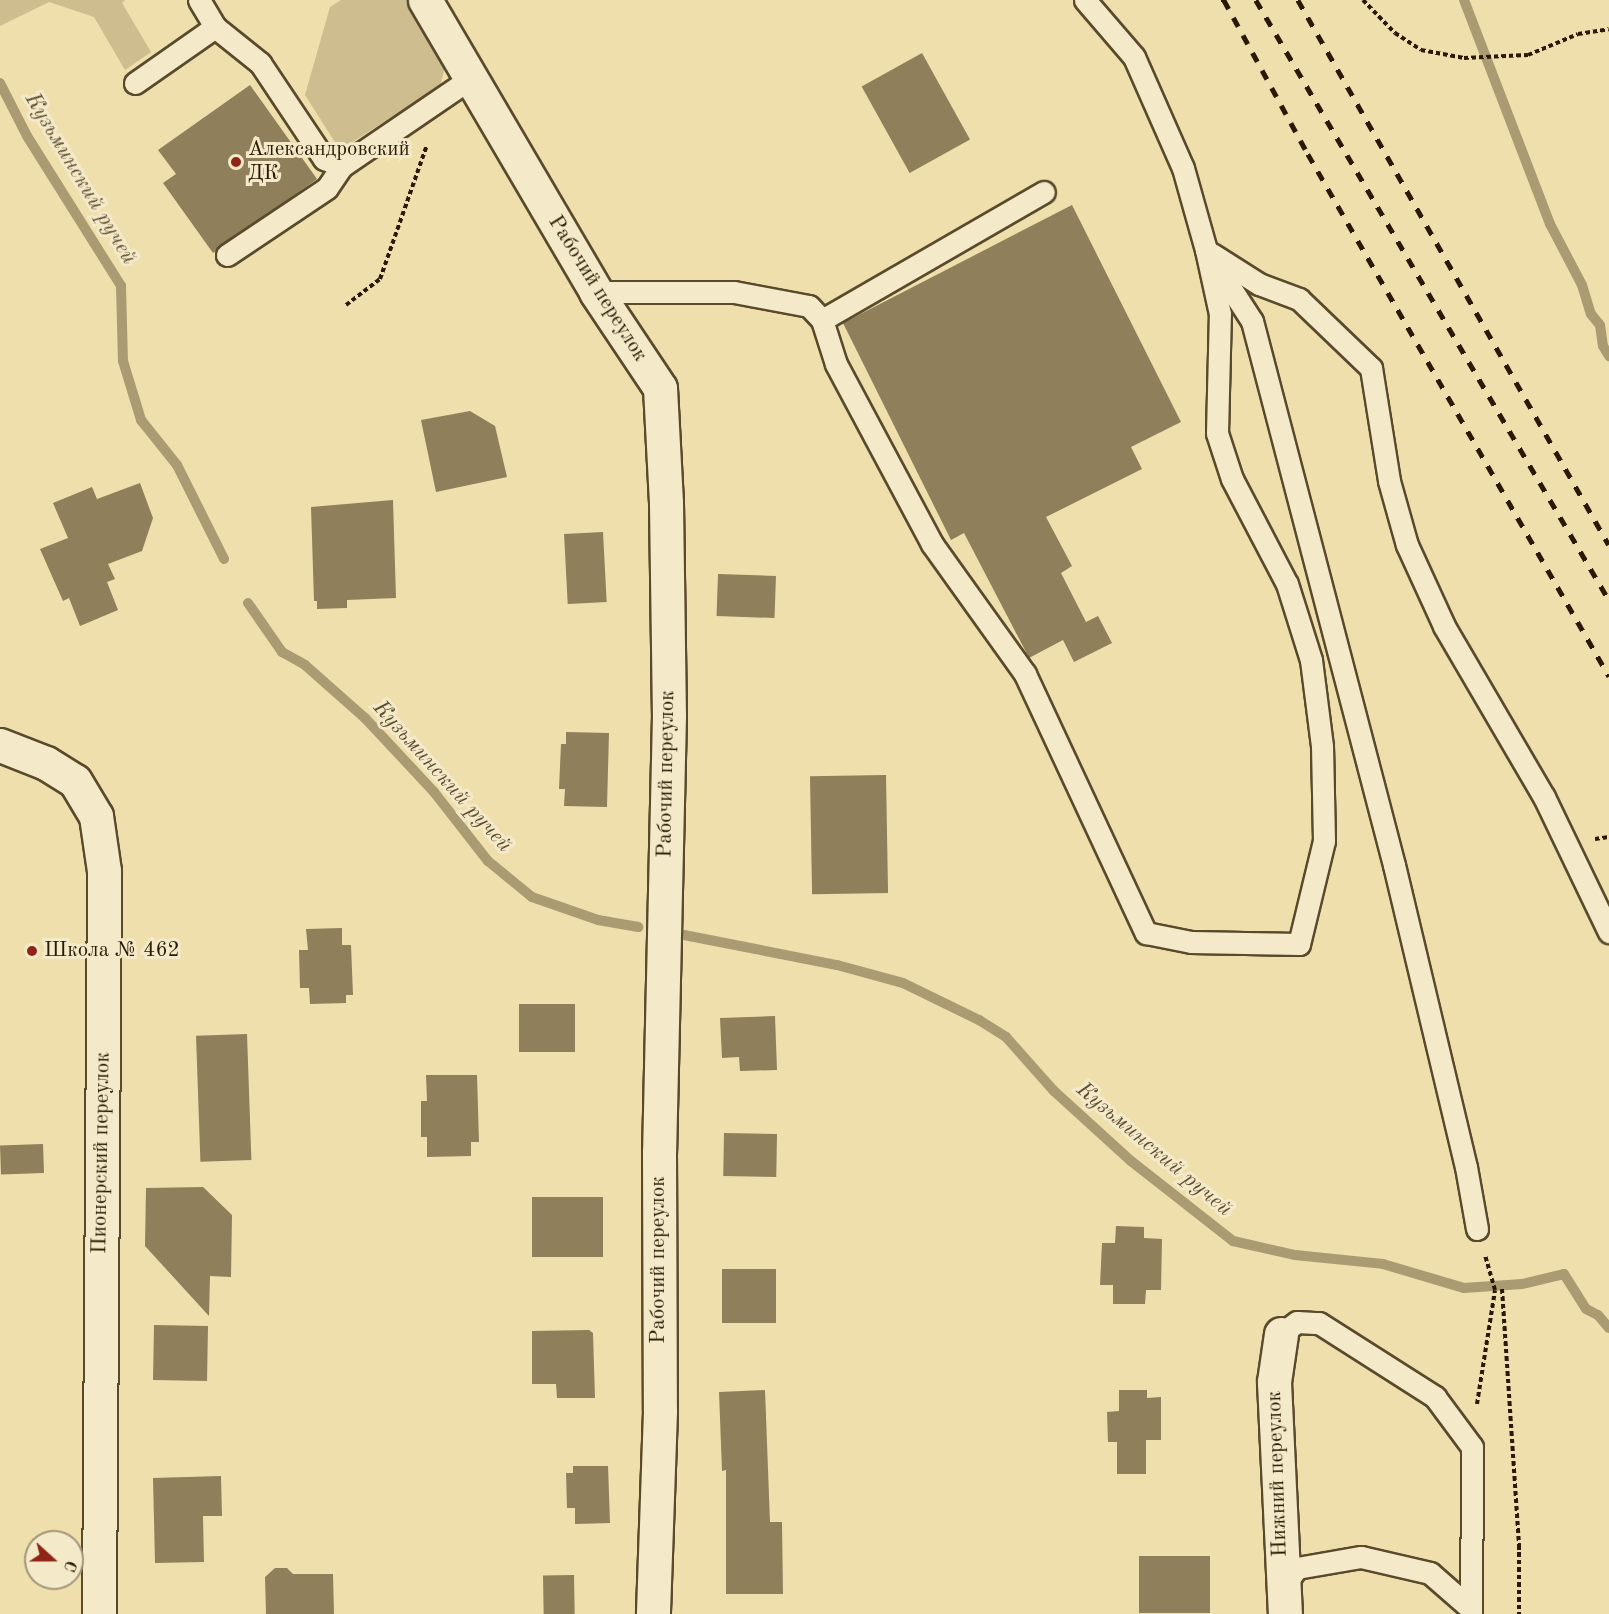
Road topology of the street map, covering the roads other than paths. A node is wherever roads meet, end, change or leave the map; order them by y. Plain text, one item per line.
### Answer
1 (199, 0) edge
2 (425, 0) edge
3 (1085, 0) edge
4 (214, 27) junction
5 (471, 78) junction
6 (135, 83) dead end
7 (342, 166) junction
8 (1044, 192) dead end
9 (1206, 250) junction
10 (227, 255) dead end
11 (596, 292) junction
12 (822, 320) junction
13 (0, 745) edge
14 (1609, 932) edge
15 (1477, 1229) dead end
16 (1281, 1334) joint
17 (1285, 1599) edge
18 (1470, 1611) edge
19 (99, 1614) edge
20 (653, 1614) edge

1 - 4 lane
2 - 5 street, Рабочий переулок
3 - 9 lane
4 - 6 lane
4 - 7 lane
5 - 7 lane
5 - 11 street, Рабочий переулок
7 - 10 lane
8 - 12 lane
9 - 12 lane
9 - 14 lane
9 - 15 lane
11 - 12 lane
11 - 20 street, Рабочий переулок
13 - 19 street, Пионерский переулок
16 - 17 street, Нижний переулок
16 - 18 lane
17 - 18 lane

